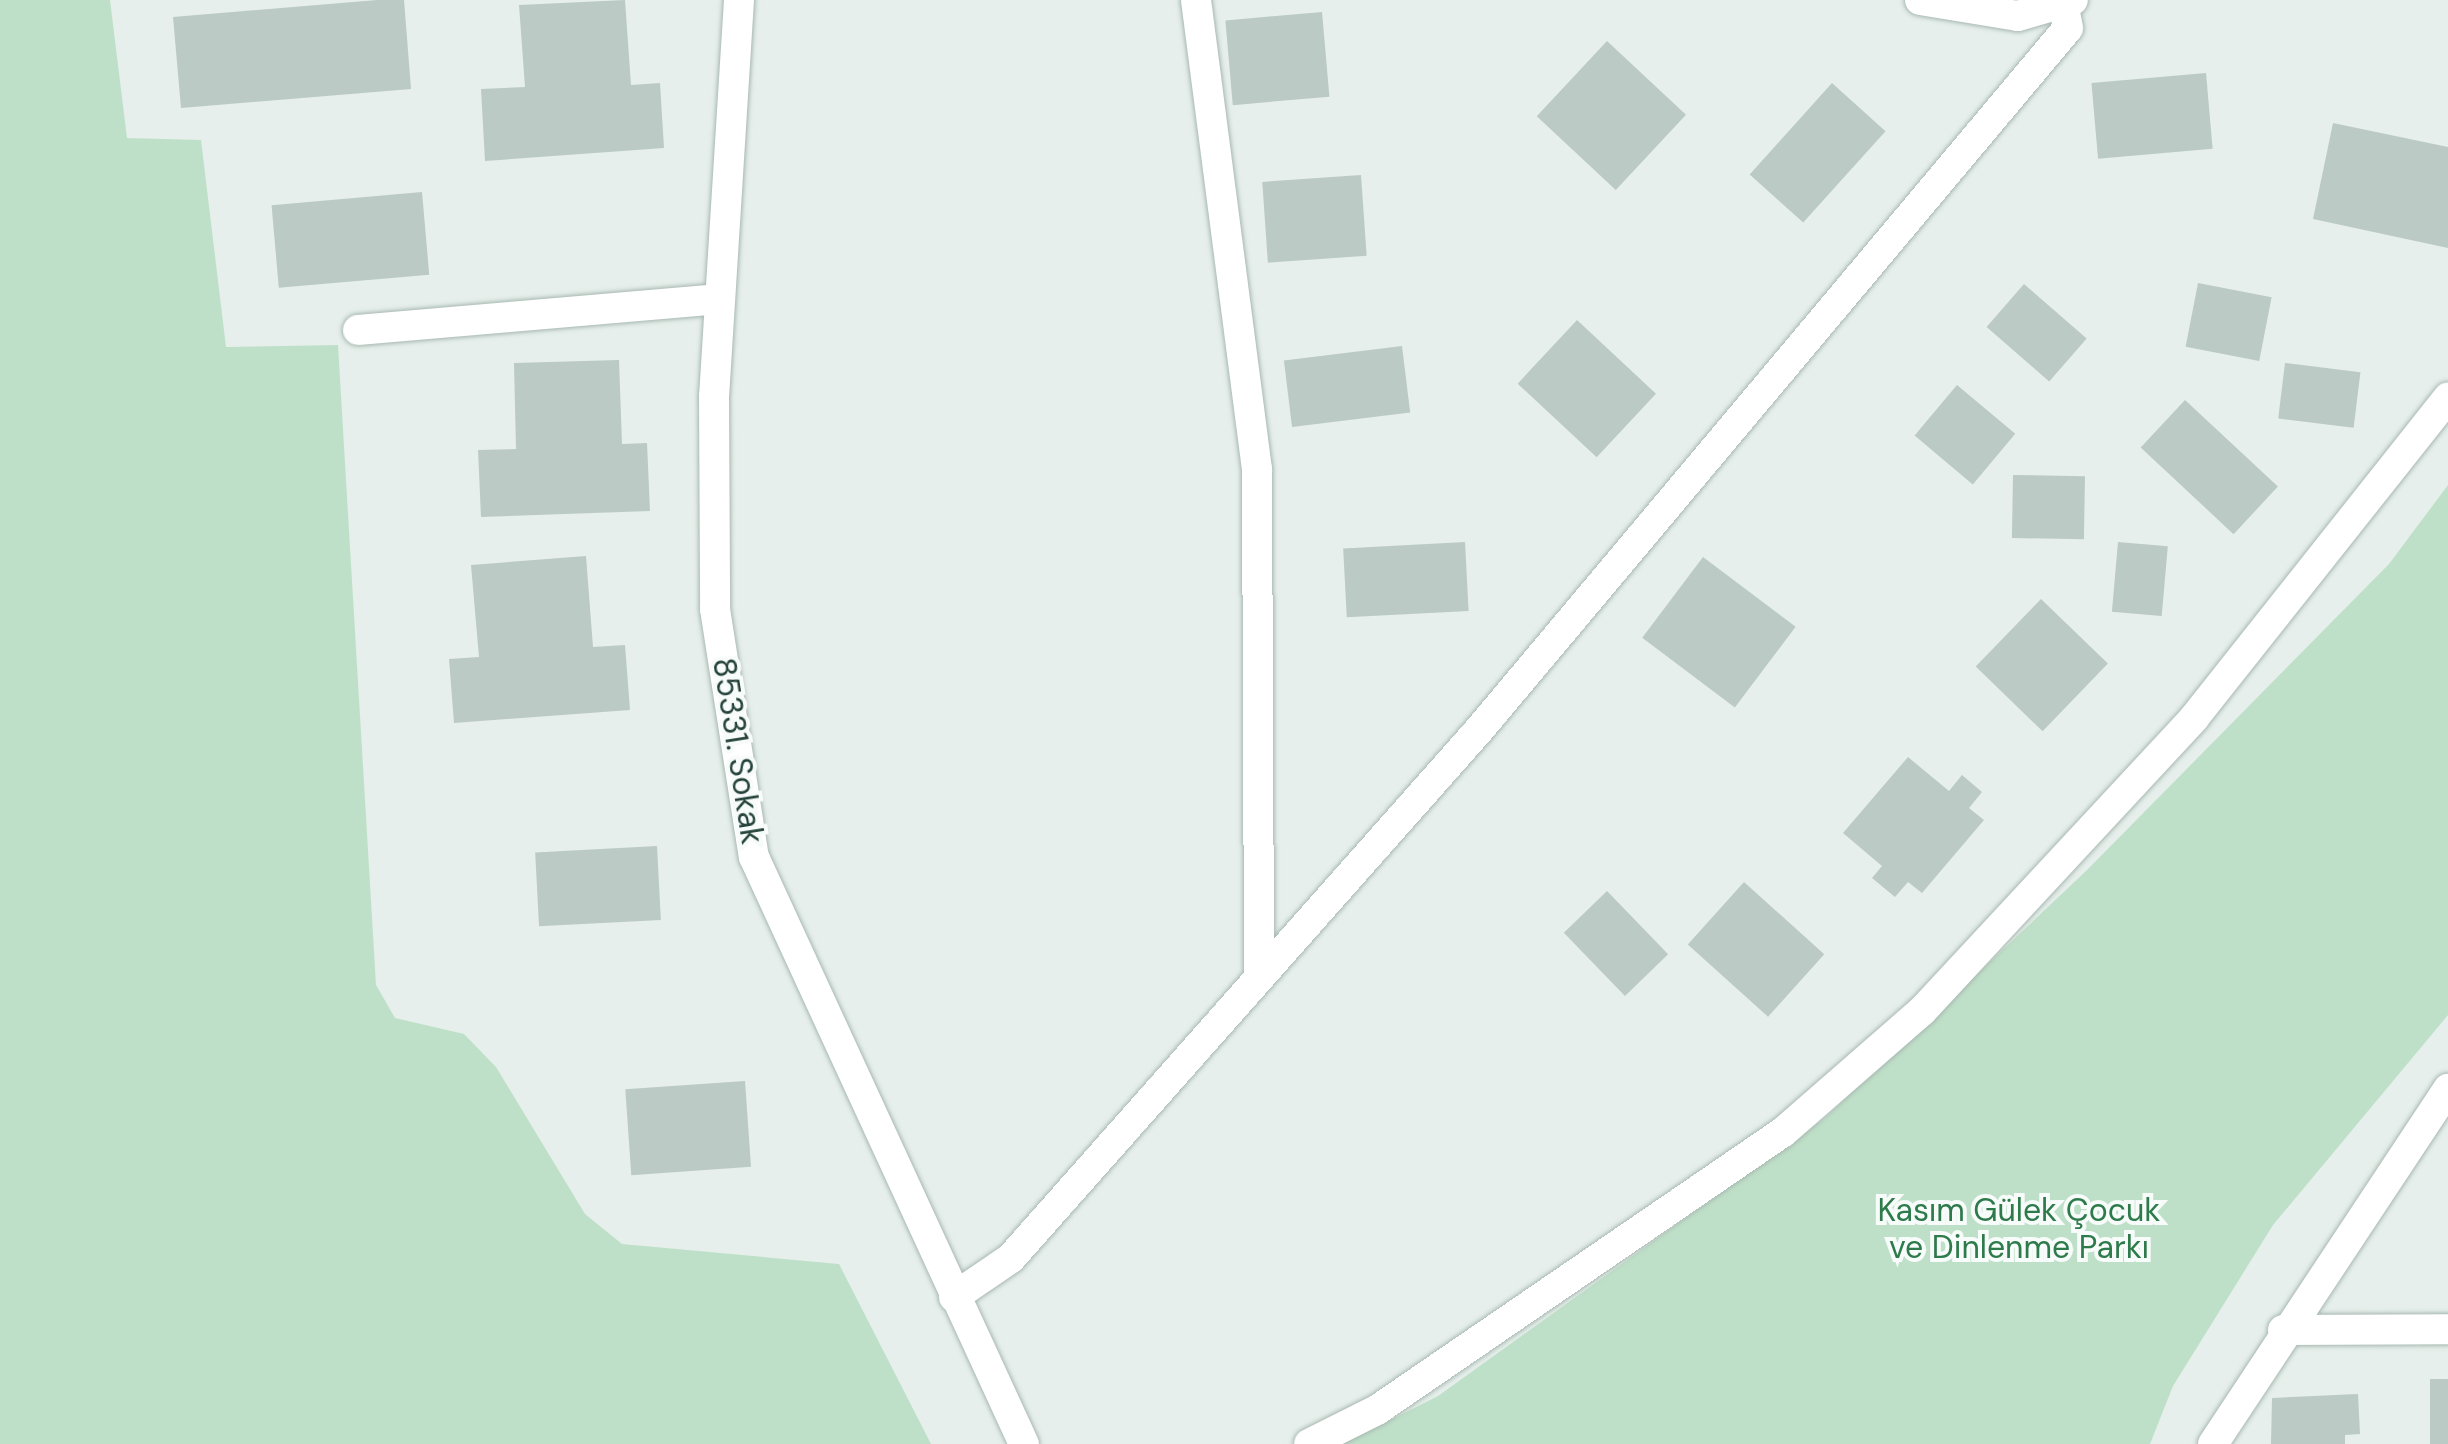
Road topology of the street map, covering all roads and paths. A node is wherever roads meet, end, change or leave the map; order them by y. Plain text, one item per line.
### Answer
1 (739, 0) edge
2 (1196, 0) edge
3 (1920, 0) edge
4 (2068, 1) edge
5 (720, 299) junction
6 (358, 330) dead end
7 (2448, 397) edge
8 (1258, 976) junction
9 (2448, 1088) edge
10 (954, 1296) junction
11 (2448, 1329) edge
12 (2283, 1330) junction
13 (1024, 1444) edge
14 (1309, 1444) edge
15 (2213, 1444) edge

1 - 5 street, 85331. Sokak
2 - 8 street
3 - 4 street
4 - 8 street
5 - 6 street
5 - 10 street, 85331. Sokak
7 - 14 street
8 - 10 street
9 - 12 street
10 - 13 street, 85331. Sokak
11 - 12 street
12 - 15 street

